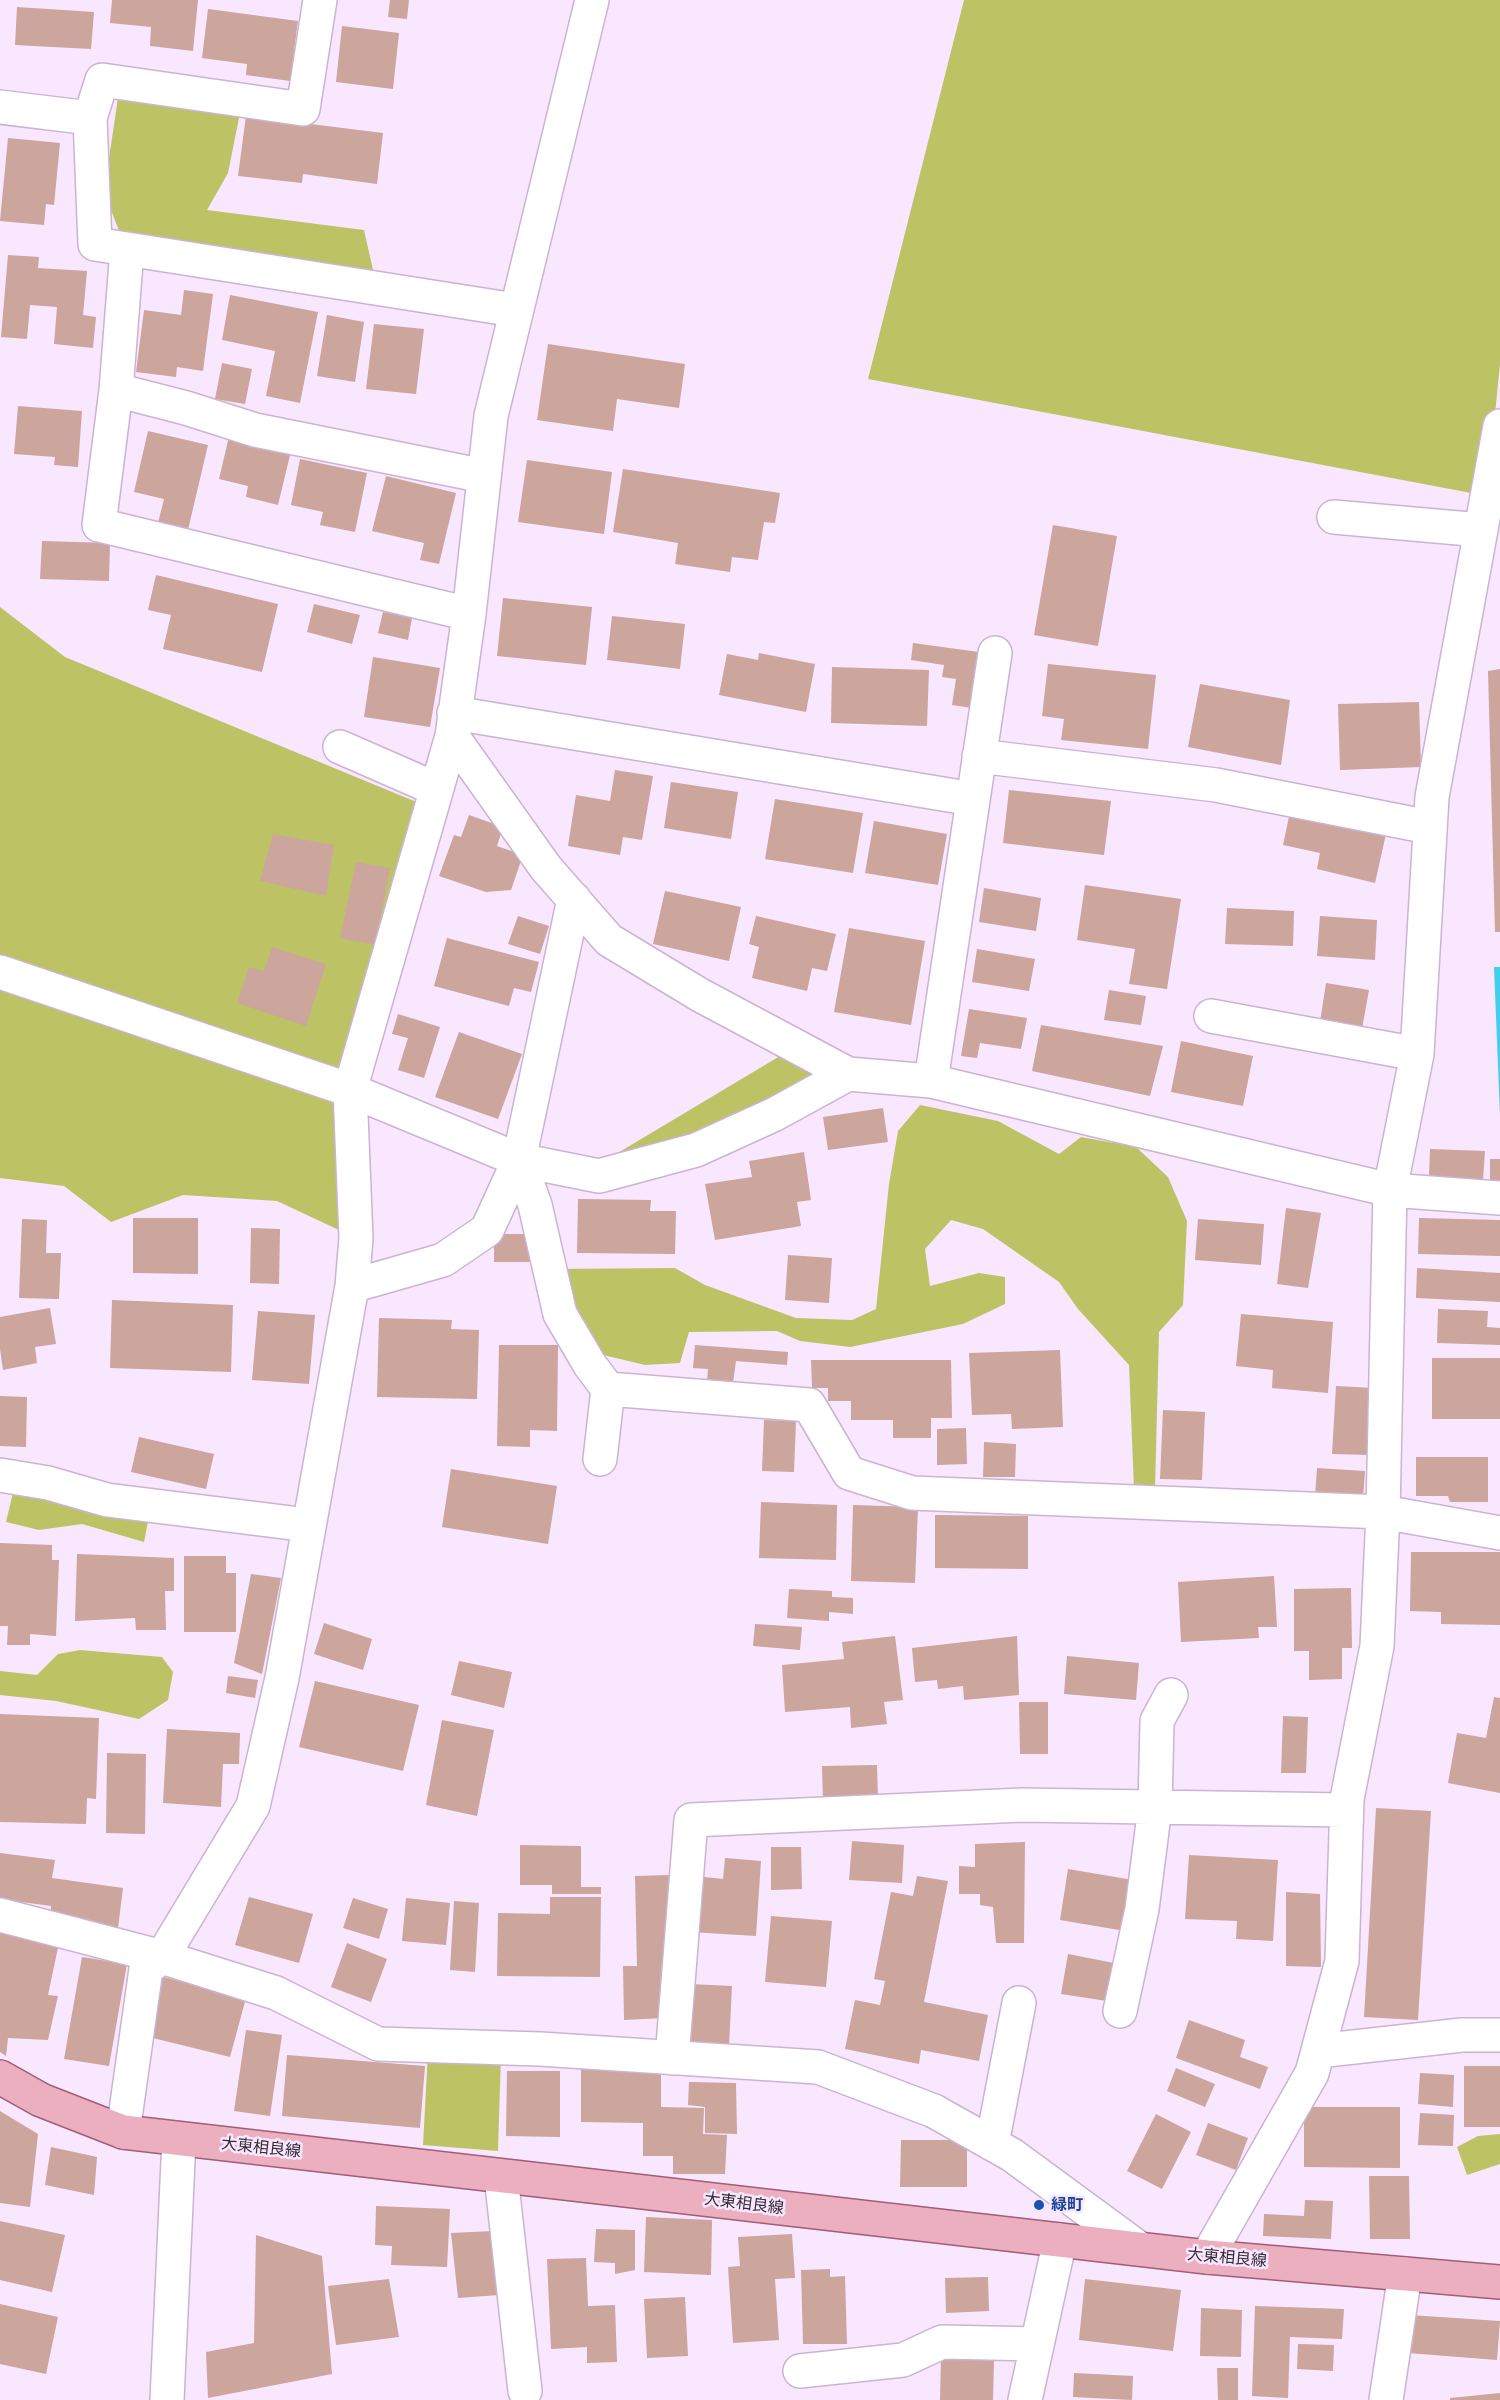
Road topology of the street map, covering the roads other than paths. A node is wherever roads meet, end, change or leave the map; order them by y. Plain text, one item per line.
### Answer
1 (320, 0) edge
2 (592, 0) edge
3 (0, 107) edge
4 (90, 118) junction
5 (127, 250) junction
6 (515, 310) junction
7 (116, 390) junction
8 (1500, 426) edge
9 (484, 476) junction
10 (1335, 517) dead end
11 (1481, 530) junction
12 (469, 614) junction
13 (994, 653) dead end
14 (453, 724) junction
15 (340, 747) dead end
16 (979, 756) junction
17 (436, 789) junction
18 (973, 799) junction
19 (1429, 827) junction
20 (574, 900) junction
21 (0, 972) edge
22 (1210, 1016) dead end
23 (1417, 1054) junction
24 (848, 1074) junction
25 (931, 1081) junction
26 (350, 1090) junction
27 (519, 1160) junction
28 (1390, 1190) junction
29 (1500, 1198) edge
30 (352, 1286) junction
31 (608, 1389) junction
32 (600, 1460) dead end
33 (0, 1475) edge
34 (1383, 1512) junction
35 (308, 1525) junction
36 (1500, 1533) edge
37 (1171, 1695) dead end
38 (1155, 1807) junction
39 (1347, 1810) junction
40 (0, 1915) edge
41 (162, 1957) junction
42 (1018, 2003) dead end
43 (1120, 2011) dead end
44 (1500, 2035) edge
45 (1318, 2051) junction
46 (672, 2058) junction
47 (0, 2077) edge
48 (123, 2132) junction
49 (179, 2139) junction
50 (992, 2144) junction
51 (501, 2176) junction
52 (1060, 2240) junction
53 (1140, 2249) junction
54 (1207, 2257) junction
55 (1405, 2274) junction
56 (1500, 2282) edge
57 (1037, 2344) junction
58 (800, 2371) dead end
59 (525, 2391) dead end
60 (167, 2400) edge
61 (1025, 2400) edge
62 (1386, 2400) edge

1 - 4 street
2 - 6 street
3 - 4 street
4 - 5 street
5 - 6 street
5 - 7 street
6 - 9 street
7 - 9 street
7 - 12 street
8 - 11 street
9 - 12 street
10 - 11 street
11 - 19 street
12 - 14 street
13 - 16 street
14 - 17 street
14 - 18 street
14 - 20 street
15 - 17 street
16 - 18 street
16 - 19 street
17 - 26 street
18 - 25 street
19 - 23 street
20 - 24 street
20 - 27 street
21 - 26 street
22 - 23 street
23 - 28 street
24 - 25 street
24 - 27 street
25 - 28 street
26 - 27 street
26 - 30 street
27 - 30 street
27 - 31 street
28 - 29 street
28 - 34 street
30 - 35 street
31 - 32 street
31 - 34 street
33 - 35 street
34 - 36 street
34 - 39 street
35 - 41 street
37 - 38 street
38 - 39 street
38 - 43 street
38 - 46 street
39 - 45 street
40 - 41 street
41 - 46 street
41 - 48 street
42 - 50 street
44 - 45 street
45 - 54 street
46 - 50 street
47 - 48 main road, 大東相良線
48 - 49 main road, 大東相良線
49 - 51 main road, 大東相良線
49 - 60 street
50 - 53 street
51 - 52 main road, 大東相良線
51 - 59 street
52 - 53 main road, 大東相良線
52 - 57 street
53 - 54 main road, 大東相良線
54 - 55 main road, 大東相良線
55 - 56 main road, 大東相良線
55 - 62 street
57 - 58 street
57 - 61 street

